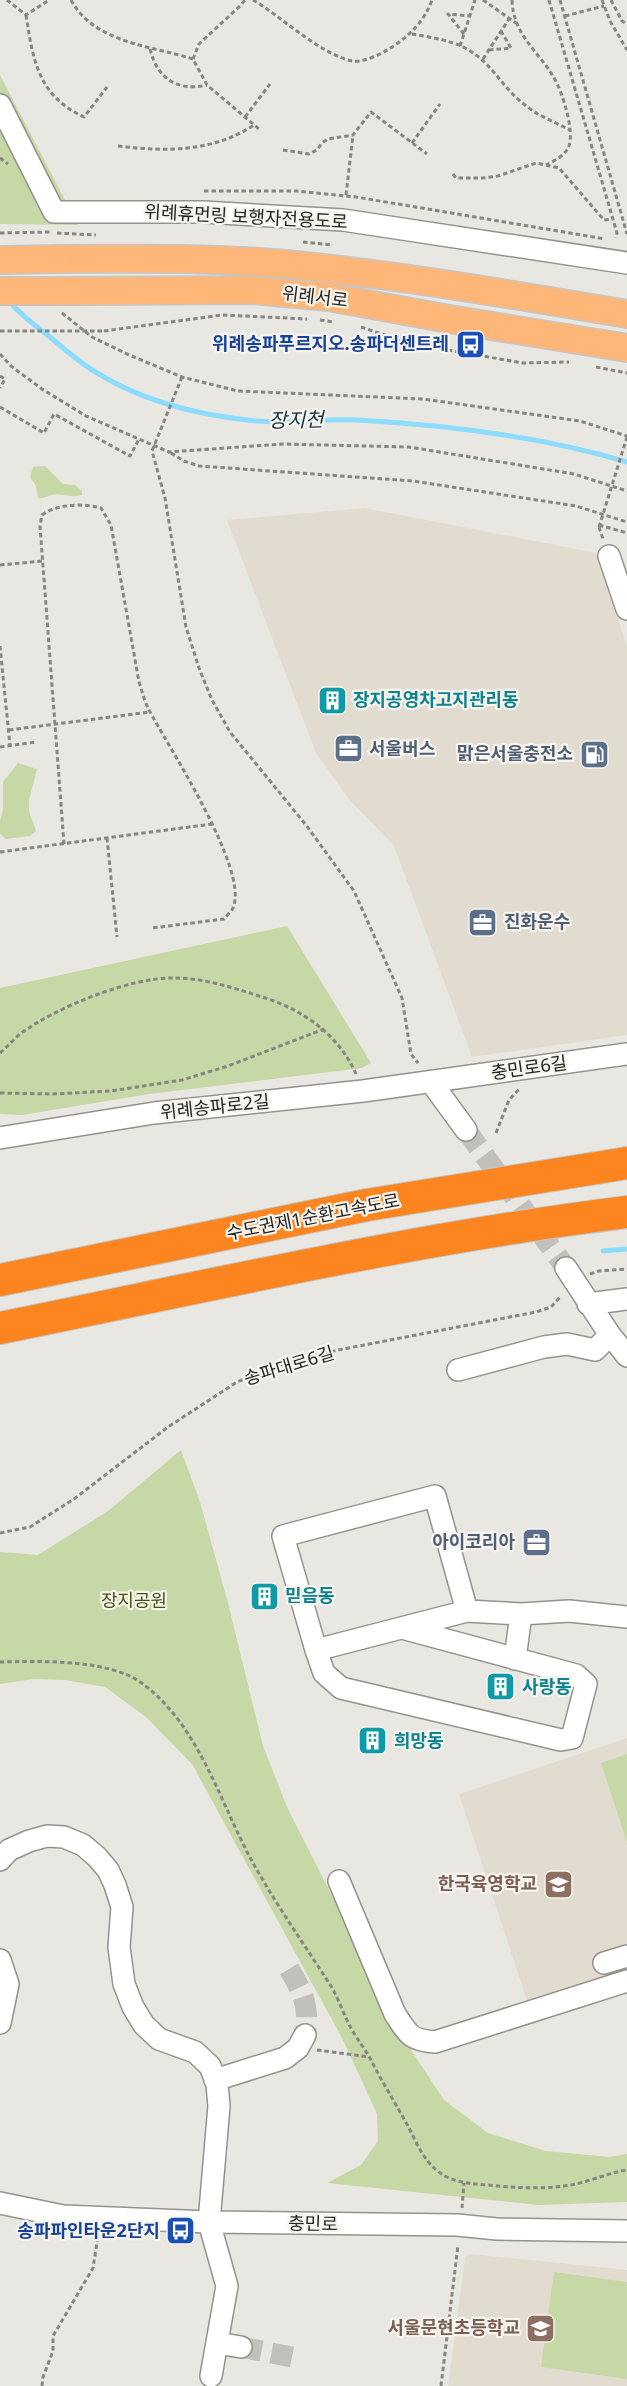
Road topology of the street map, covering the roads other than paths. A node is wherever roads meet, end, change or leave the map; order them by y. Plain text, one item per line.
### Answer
1 (0, 105) edge
2 (0, 260) edge
3 (627, 263) edge
4 (0, 291) edge
5 (627, 314) edge
6 (627, 348) edge
7 (609, 556) dead end
8 (627, 609) edge
9 (627, 1054) edge
10 (431, 1082) junction
11 (466, 1130) tunnel mouth
12 (0, 1138) edge
13 (627, 1163) edge
14 (627, 1212) edge
15 (574, 1276) tunnel mouth
16 (0, 1280) edge
17 (627, 1299) edge
18 (588, 1304) junction
19 (0, 1328) edge
20 (610, 1335) junction
21 (627, 1356) edge
22 (458, 1370) dead end
23 (467, 1611) junction
24 (521, 1614) junction
25 (627, 1617) edge
26 (401, 1628) junction
27 (316, 1650) junction
28 (515, 1659) junction
29 (0, 1860) edge
30 (339, 1881) dead end
31 (627, 1956) edge
32 (0, 1960) edge
33 (604, 1963) dead end
34 (627, 1981) edge
35 (0, 2023) edge
36 (302, 2042) road end
37 (215, 2079) junction
38 (0, 2203) edge
39 (209, 2222) junction
40 (627, 2231) edge
41 (217, 2343) junction
42 (241, 2347) tunnel mouth
43 (211, 2376) dead end

1 - 3 street, 위례휴먼링 보행자전용도로
2 - 5 main road, 위례서로, bridge
4 - 6 main road, 위례서로, bridge
7 - 8 street
9 - 10 street, 충민로6길
10 - 11 street
10 - 12 street, 위례송파로2길
13 - 16 highway, 수도권제1순환고속도로
14 - 19 highway
15 - 18 street
17 - 18 street
18 - 20 street
20 - 21 street
20 - 22 street
23 - 24 street
23 - 26 street
23 - 27 street
24 - 25 street
24 - 28 street
26 - 27 street
26 - 28 street
27 - 28 street
29 - 37 street
30 - 34 street
31 - 33 street
32 - 35 street
36 - 37 street
37 - 39 street
38 - 39 street, 충민로
39 - 40 street, 충민로
39 - 41 street
41 - 42 street
41 - 43 street

